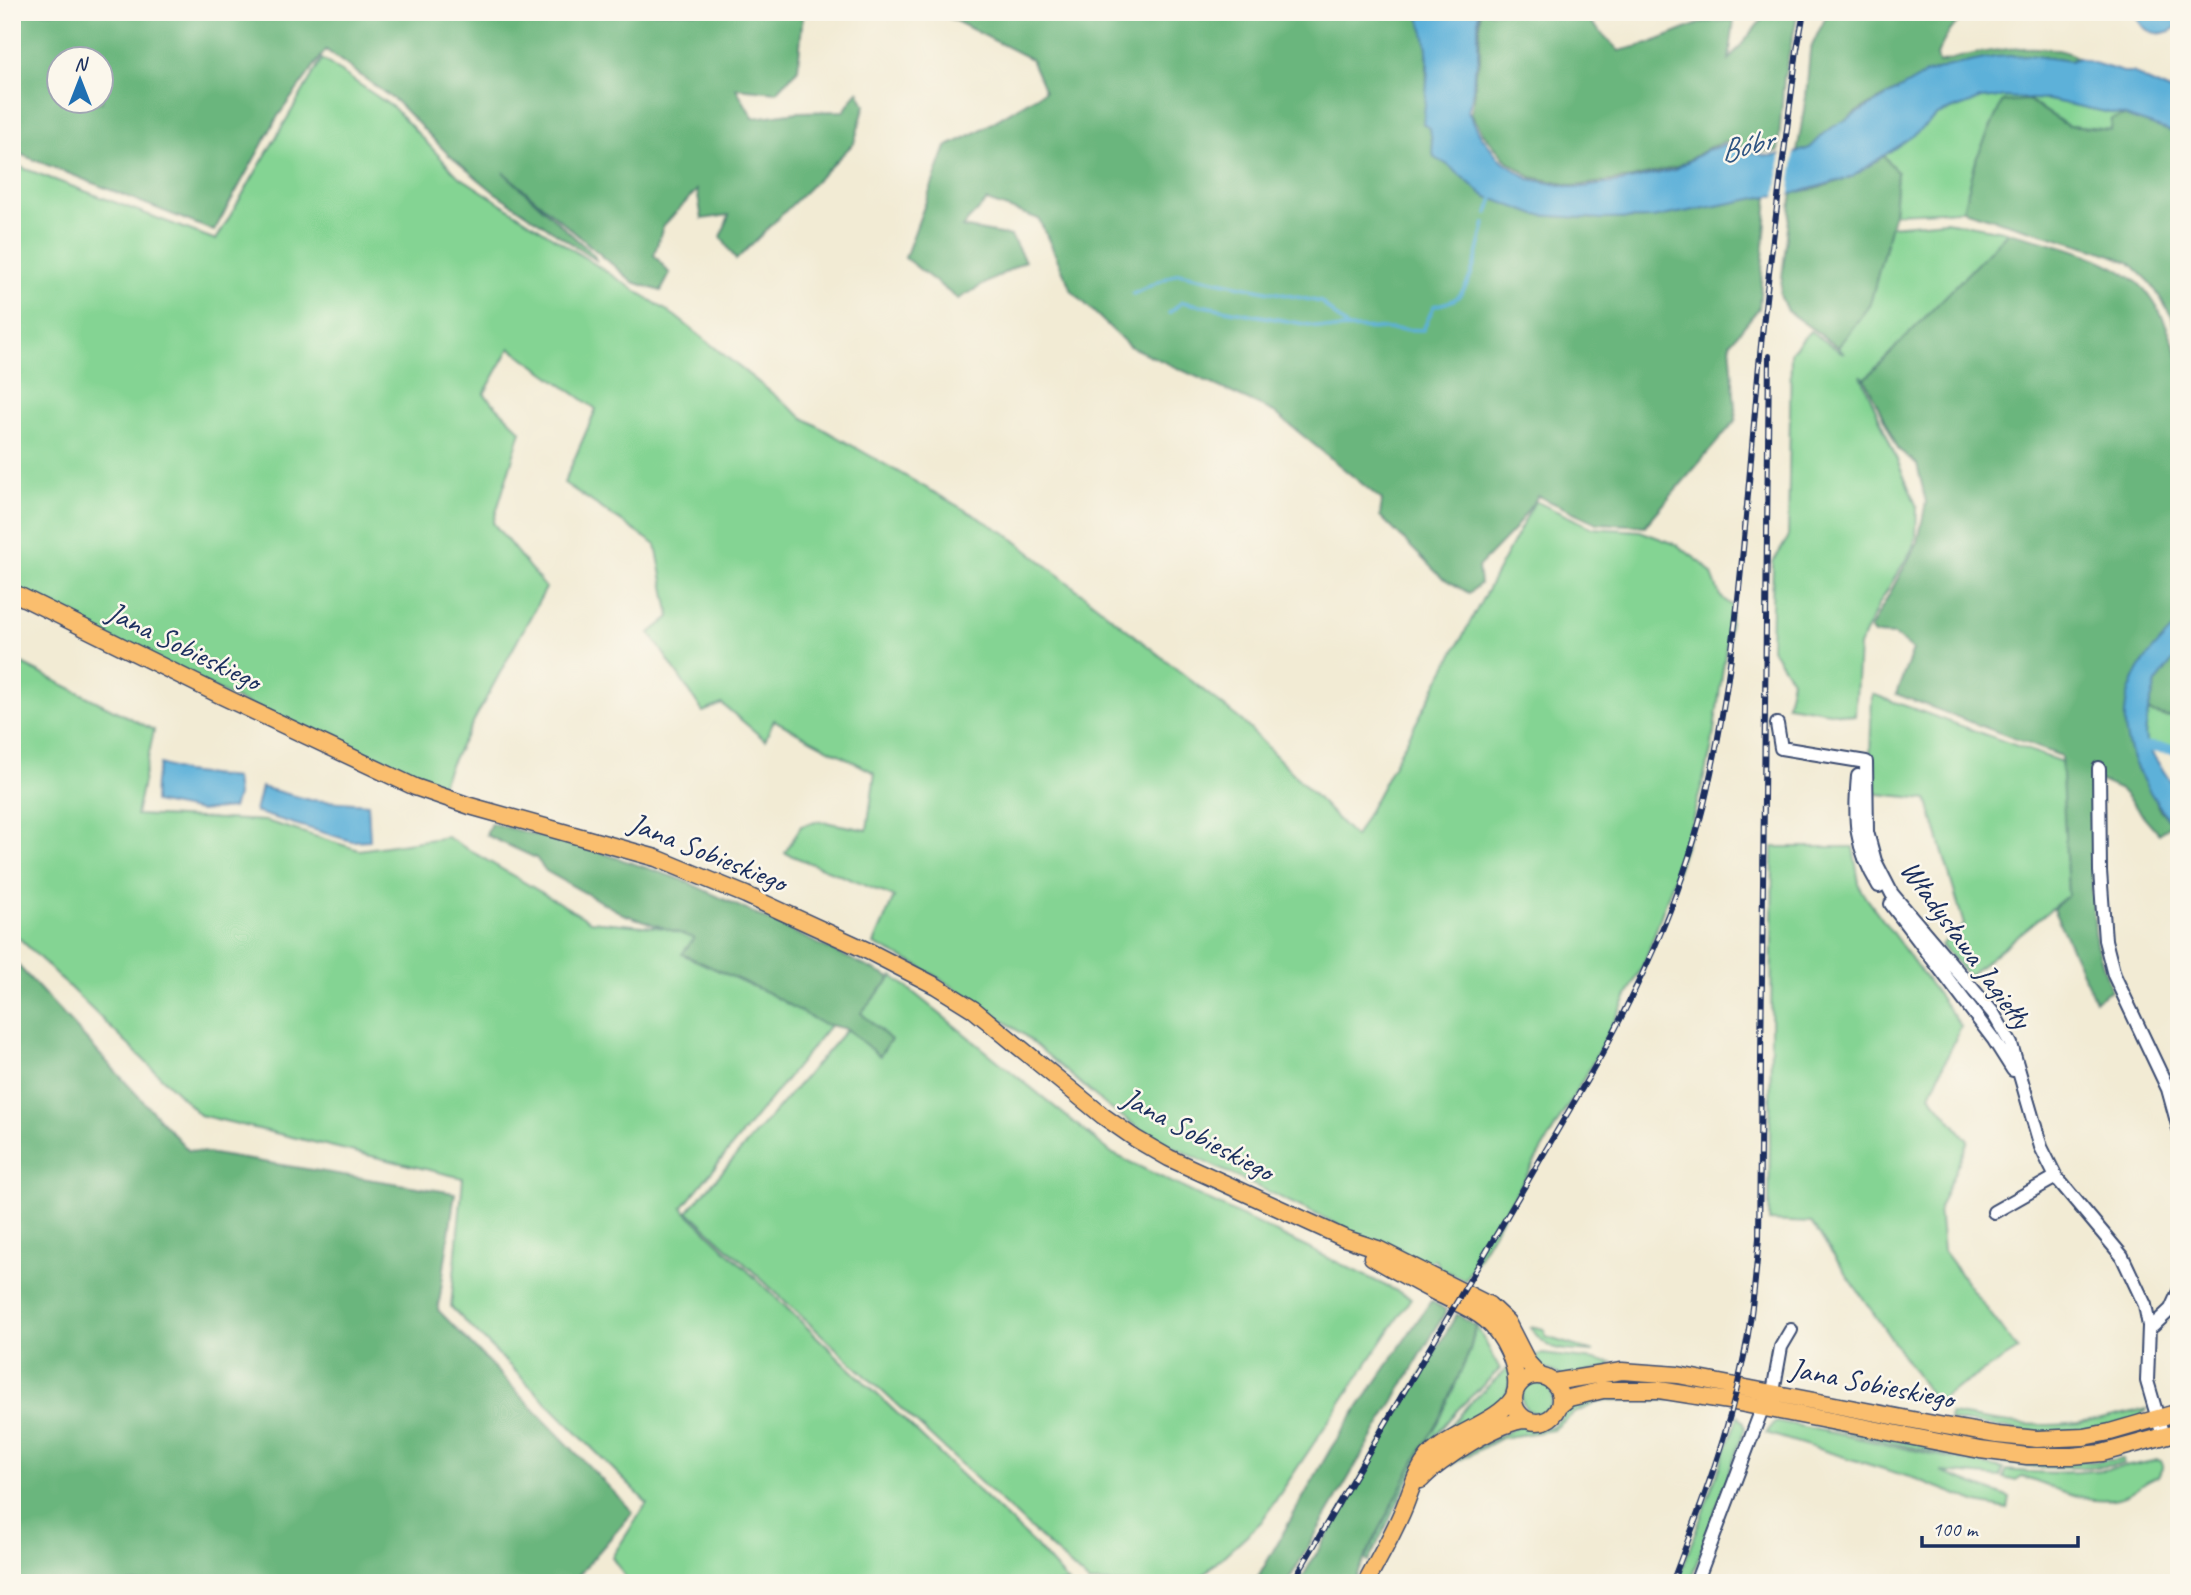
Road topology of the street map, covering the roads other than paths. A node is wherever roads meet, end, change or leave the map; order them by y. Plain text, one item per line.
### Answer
1 (12, 592) edge
2 (1777, 724) dead end
3 (2099, 768) dead end
4 (2179, 1129) edge
5 (2056, 1177) junction
6 (1994, 1212) dead end
7 (1344, 1238) junction
8 (2179, 1291) edge
9 (2149, 1326) junction
10 (1791, 1330) dead end
11 (1546, 1379) junction
12 (1733, 1385) junction
13 (1773, 1392) junction
14 (1515, 1393) junction
15 (1792, 1396) junction
16 (1559, 1406) junction
17 (1761, 1407) junction
18 (2179, 1412) edge
19 (2158, 1419) junction
20 (1528, 1420) junction
21 (2171, 1434) edge
22 (1408, 1499) junction
23 (1366, 1583) edge
24 (1696, 1583) edge

1 - 7 main road, Jana Sobieskiego
2 - 5 street
3 - 4 street
5 - 6 street
5 - 9 street
7 - 11 main road, Jana Sobieskiego
7 - 14 main road, Jana Sobieskiego
8 - 9 street
9 - 19 street
10 - 13 street
11 - 12 main road, Jana Sobieskiego
11 - 14 main road
11 - 16 main road
12 - 13 main road, Jana Sobieskiego
12 - 17 street
13 - 15 main road, Jana Sobieskiego
14 - 20 main road
14 - 22 main road
15 - 17 street
15 - 19 main road, Jana Sobieskiego
16 - 17 main road, Jana Sobieskiego
16 - 20 main road
17 - 21 main road, Jana Sobieskiego
17 - 24 street
18 - 19 main road, Jana Sobieskiego
19 - 21 street
20 - 22 main road
22 - 23 main road

